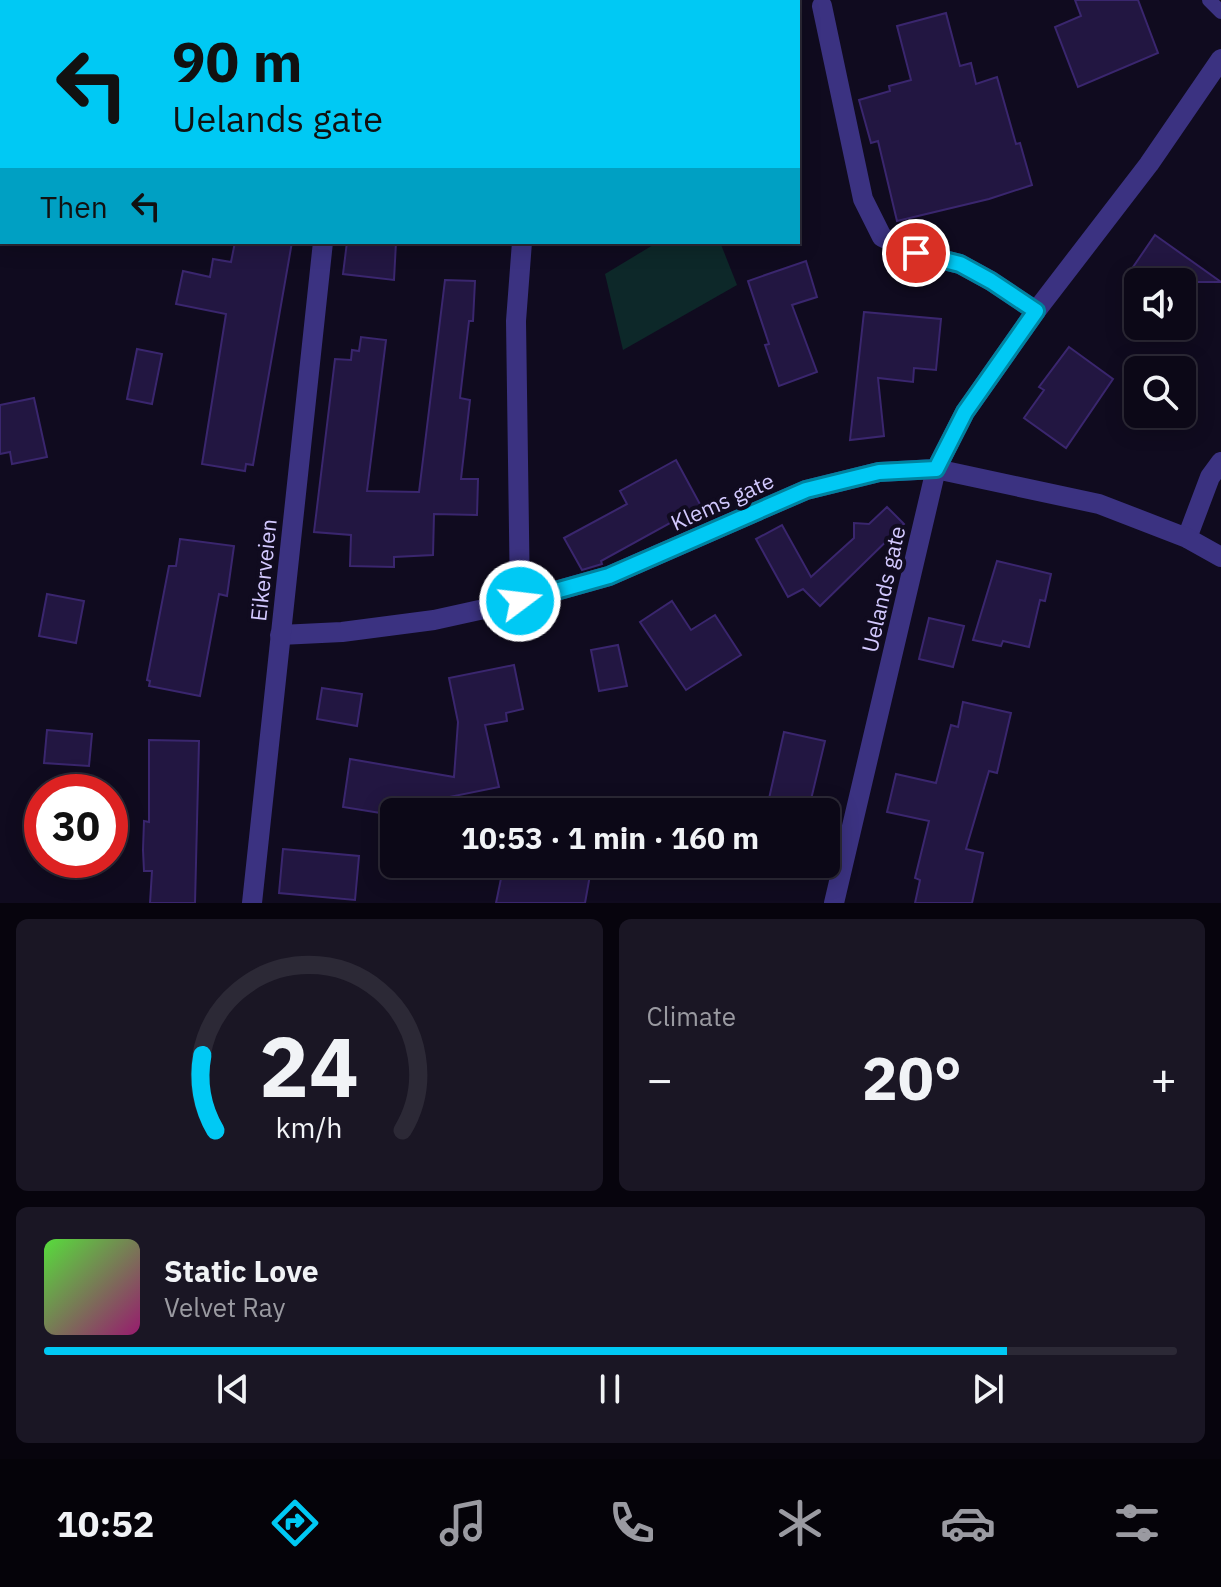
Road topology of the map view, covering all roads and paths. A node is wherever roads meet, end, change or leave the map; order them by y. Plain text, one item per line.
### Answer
1 (1209, 0) edge
2 (822, 6) dead end
3 (1221, 12) edge
4 (1221, 59) edge
5 (323, 244) edge
6 (522, 244) edge
7 (1036, 311) junction
8 (1221, 462) edge
9 (936, 469) junction
10 (1187, 538) junction
11 (1221, 557) edge
12 (520, 601) junction
13 (280, 635) junction
14 (252, 903) edge
15 (834, 903) edge

1 - 3 lane
2 - 7 street
4 - 7 street, Uelands gate
5 - 13 street, Eikerveien
6 - 12 street
7 - 9 street, Uelands gate
8 - 10 street
9 - 10 street, Klems gate
9 - 12 street, Klems gate
9 - 15 street, Uelands gate
10 - 11 street, Klems gate
12 - 13 street, Klems gate
13 - 14 street, Eikerveien

